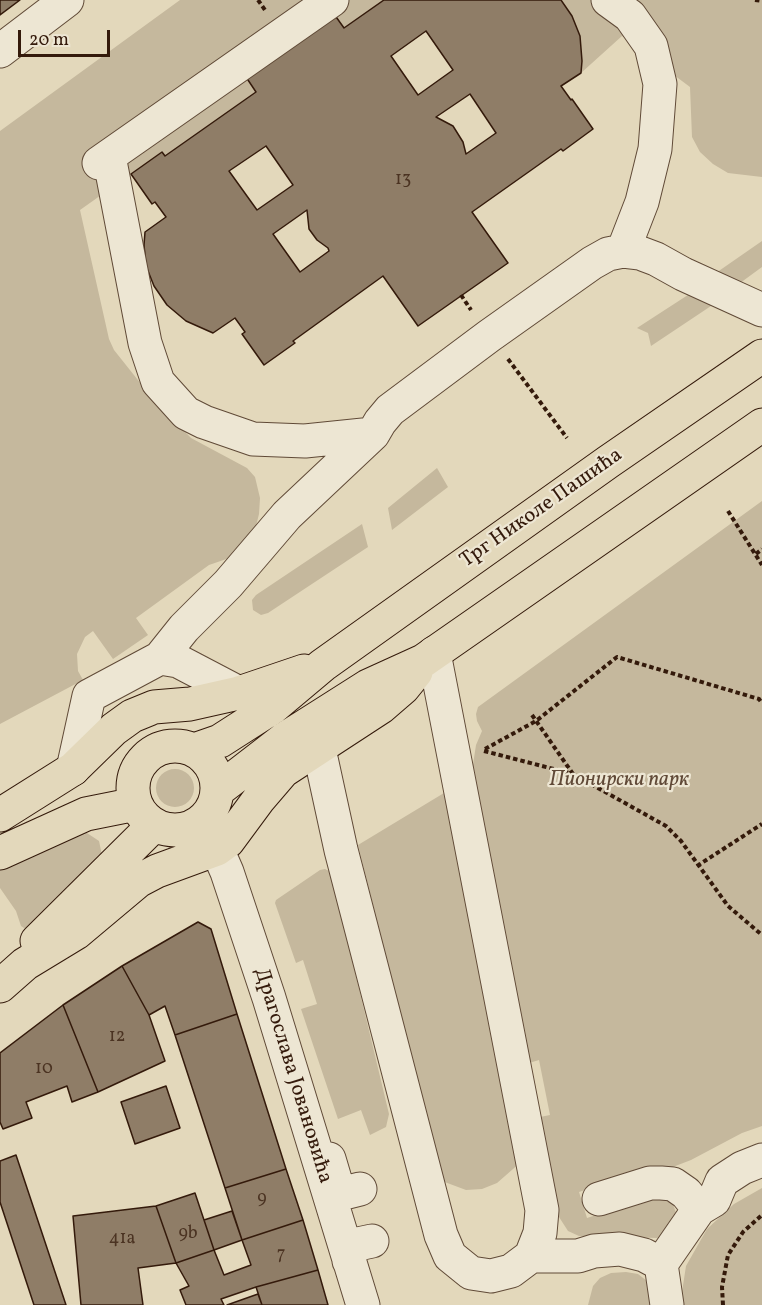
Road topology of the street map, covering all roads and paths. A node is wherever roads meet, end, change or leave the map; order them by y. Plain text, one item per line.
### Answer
1 (67, 0) edge
2 (332, 0) edge
3 (608, 0) edge
4 (755, 0) edge
5 (762, 1) edge
6 (0, 51) edge
7 (623, 251) junction
8 (762, 310) edge
9 (762, 356) edge
10 (514, 366) dead end
11 (382, 422) junction
12 (762, 425) edge
13 (567, 438) dead end
14 (728, 511) dead end
15 (762, 549) edge
16 (756, 554) junction
17 (762, 565) edge
18 (429, 657) junction
19 (160, 658) junction
20 (322, 665) junction
21 (239, 693) junction
22 (761, 700) edge
23 (532, 715) dead end
24 (536, 721) junction
25 (319, 749) junction
26 (194, 750) junction
27 (73, 770) junction
28 (573, 774) junction
29 (217, 790) junction
30 (86, 814) junction
31 (145, 814) junction
32 (0, 815) edge
33 (762, 824) edge
34 (217, 849) junction
35 (0, 853) edge
36 (113, 866) junction
37 (697, 866) junction
38 (762, 935) edge
39 (25, 964) junction
40 (0, 986) edge
41 (269, 998) junction
42 (762, 1160) edge
43 (762, 1184) edge
44 (360, 1189) dead end
45 (599, 1199) dead end
46 (706, 1204) junction
47 (762, 1215) edge
48 (531, 1256) junction
49 (661, 1264) junction
50 (363, 1305) edge
51 (667, 1305) edge
52 (723, 1305) edge

1 - 6 street
2 - 11 street
3 - 7 street
4 - 5 path
7 - 8 street
7 - 11 street
9 - 20 main road, Трг Николе Пашића
10 - 13 path
11 - 19 street
12 - 18 main road
14 - 16 path
15 - 16 path
16 - 17 path
18 - 25 main road
18 - 29 main road
18 - 48 street
19 - 21 street
19 - 27 street
20 - 21 main road, Трг Николе Пашића
20 - 26 main road, Трг Николе Пашића
21 - 27 main road, Трг Николе Пашића
22 - 24 path
23 - 24 path
24 - 28 path
24 - 28 path
25 - 34 main road
25 - 48 street
26 - 29 main road
26 - 31 main road, Трг Николе Пашића
27 - 32 main road, Трг Николе Пашића
28 - 37 path
29 - 31 main road
30 - 31 main road
30 - 35 main road
30 - 36 main road
31 - 36 main road
33 - 37 path
34 - 39 main road
34 - 41 street, Драгослава Јовановића
36 - 39 main road
37 - 38 path
39 - 40 main road
41 - 44 street
41 - 50 street, Драгослава Јовановића
42 - 46 street
43 - 46 street
45 - 46 street
46 - 49 street
47 - 52 path
48 - 49 street
49 - 51 street

